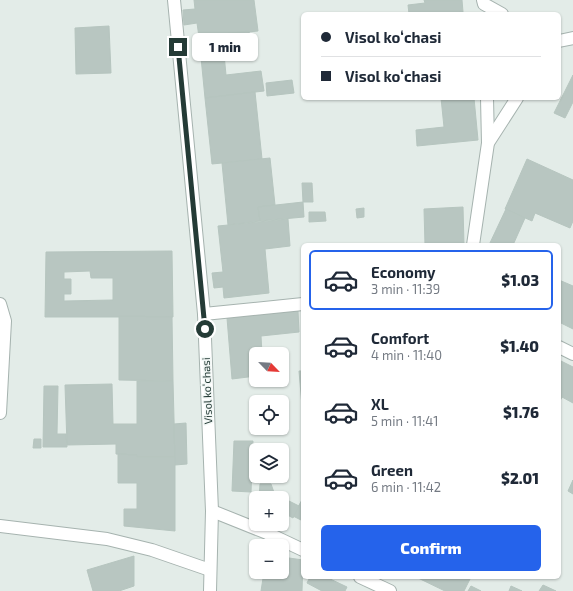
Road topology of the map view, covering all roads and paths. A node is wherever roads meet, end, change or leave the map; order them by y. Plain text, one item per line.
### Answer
1 (174, 0) edge
2 (483, 6) edge
3 (497, 12) edge
4 (573, 38) edge
5 (561, 41) edge
6 (487, 100) edge
7 (516, 100) edge
8 (488, 143) junction
9 (473, 243) edge
10 (0, 304) edge
11 (301, 304) edge
12 (204, 314) junction
13 (561, 348) edge
14 (573, 354) edge
15 (0, 413) edge
16 (212, 511) junction
17 (0, 526) edge
18 (301, 549) edge
19 (210, 570) junction
20 (364, 579) edge
21 (210, 591) edge
22 (390, 591) edge

1 - 12 street, Visol koʻchasi
2 - 3 street
4 - 5 street
6 - 8 street
7 - 8 street
8 - 9 street
10 - 15 street
11 - 12 street
12 - 16 street, Visol koʻchasi
13 - 14 street
16 - 18 street
16 - 19 street, Visol koʻchasi
17 - 19 street
19 - 21 street, Visol koʻchasi
20 - 22 street

